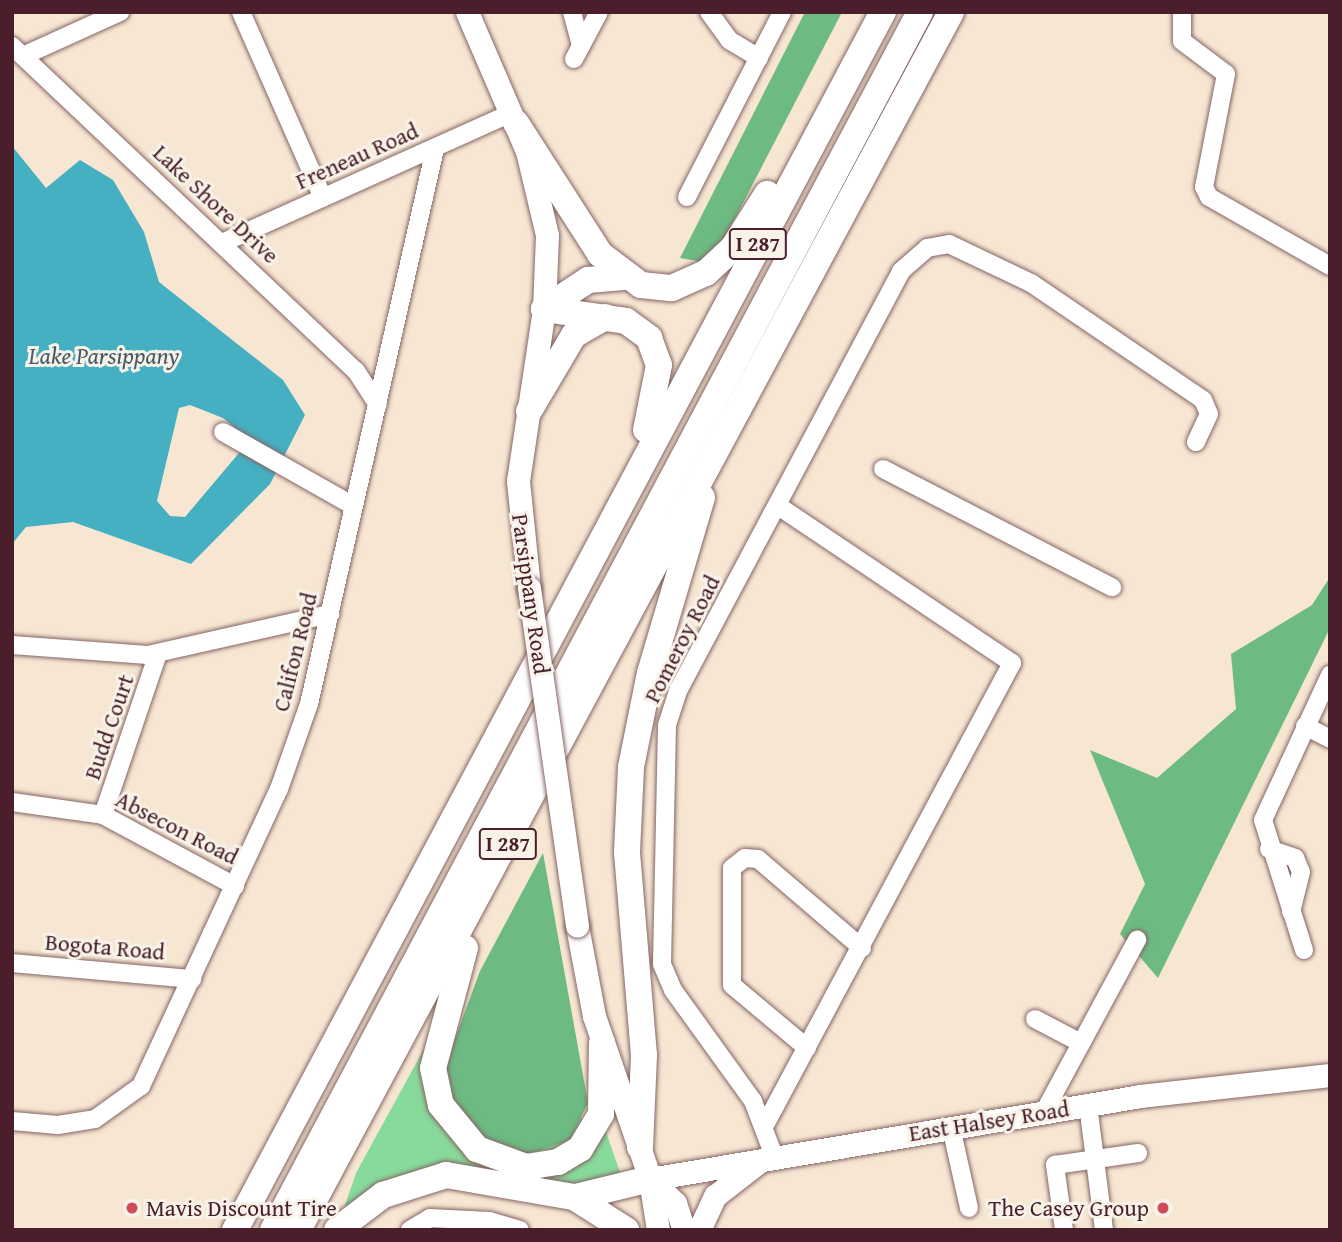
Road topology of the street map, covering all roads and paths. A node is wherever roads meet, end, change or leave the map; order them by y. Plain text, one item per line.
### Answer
1 (120, 12) edge
2 (241, 12) edge
3 (467, 12) edge
4 (572, 12) edge
5 (599, 12) edge
6 (709, 12) edge
7 (782, 12) edge
8 (882, 12) edge
9 (920, 12) edge
10 (951, 12) edge
11 (1182, 12) edge
12 (18, 51) edge
13 (759, 58) junction
14 (513, 118) junction
15 (435, 149) junction
16 (687, 197) dead end
17 (323, 198) junction
18 (222, 243) junction
19 (1330, 267) edge
20 (626, 277) junction
21 (544, 309) junction
22 (605, 317) junction
23 (378, 405) junction
24 (529, 411) junction
25 (223, 432) dead end
26 (1196, 442) dead end
27 (713, 455) junction
28 (883, 469) dead end
29 (633, 476) junction
30 (354, 506) junction
31 (778, 506) junction
32 (1112, 587) dead end
33 (330, 614) junction
34 (12, 645) edge
35 (158, 653) junction
36 (1330, 675) edge
37 (1305, 726) junction
38 (1330, 739) edge
39 (12, 802) edge
40 (103, 815) junction
41 (235, 886) junction
42 (479, 899) junction
43 (1137, 940) dead end
44 (862, 948) junction
45 (1304, 950) dead end
46 (12, 963) edge
47 (192, 979) junction
48 (1035, 1019) dead end
49 (602, 1043) junction
50 (1081, 1043) junction
51 (807, 1048) junction
52 (1330, 1074) edge
53 (1088, 1105) junction
54 (1044, 1112) junction
55 (12, 1121) edge
56 (765, 1125) junction
57 (951, 1127) junction
58 (639, 1147) junction
59 (1138, 1153) dead end
60 (770, 1156) junction
61 (1095, 1159) junction
62 (262, 1178) junction
63 (650, 1179) junction
64 (574, 1197) junction
65 (969, 1208) dead end
66 (440, 1224) edge
67 (488, 1225) edge
68 (519, 1229) edge
69 (226, 1230) edge
70 (234, 1230) edge
71 (272, 1230) edge
72 (298, 1230) edge
73 (337, 1230) edge
74 (410, 1230) edge
75 (626, 1230) edge
76 (658, 1230) edge
77 (684, 1230) edge
78 (699, 1230) edge
79 (1064, 1230) edge
80 (1104, 1230) edge

1 - 12 street
2 - 17 street
3 - 14 main road, Parsippany Road
4 - 5 street
6 - 13 street
7 - 13 street
8 - 20 highway
8 - 29 highway, I 287
9 - 71 highway
10 - 27 highway, I 287
11 - 19 street
12 - 18 street, Lake Shore Drive
13 - 16 street
14 - 15 street, Freneau Road
14 - 20 highway
14 - 21 main road, Parsippany Road
15 - 17 street, Freneau Road
15 - 23 street, Califon Road
17 - 18 street, Freneau Road
18 - 23 street, Lake Shore Drive
20 - 21 highway
21 - 22 highway
21 - 24 main road, Parsippany Road
22 - 24 highway
22 - 29 highway
23 - 30 street, Califon Road
24 - 49 main road, Parsippany Road, bridge
25 - 30 street
26 - 31 street, Pomeroy Road
27 - 42 highway, I 287
27 - 58 highway
28 - 32 street
29 - 62 highway, I 287
30 - 33 street, Califon Road
31 - 44 street
31 - 56 street, Pomeroy Road
33 - 35 street
33 - 41 street, Califon Road
34 - 35 street
35 - 40 street, Budd Court
36 - 37 street
37 - 38 street
37 - 45 street
39 - 40 street, Absecon Road
40 - 41 street, Absecon Road
41 - 47 street, Califon Road
42 - 49 highway
42 - 72 highway, I 287
43 - 50 street
44 - 51 street
44 - 51 street
46 - 47 street, Bogota Road
47 - 55 street, Califon Road
48 - 50 street
49 - 58 main road, Parsippany Road
50 - 54 street
51 - 56 street
52 - 53 main road, East Halsey Road
53 - 54 main road, East Halsey Road
53 - 61 street
54 - 57 main road, East Halsey Road
56 - 60 street, Pomeroy Road
57 - 60 main road, East Halsey Road
57 - 65 street
58 - 63 main road, Parsippany Road
59 - 61 street
60 - 63 main road, East Halsey Road
60 - 78 main road
61 - 79 street
61 - 80 street
62 - 69 highway
62 - 70 highway, I 287
63 - 64 highway
63 - 76 main road, Parsippany Road
63 - 77 main road, Parsippany Road
64 - 73 highway
64 - 75 highway
66 - 67 street
66 - 74 street
67 - 68 street

